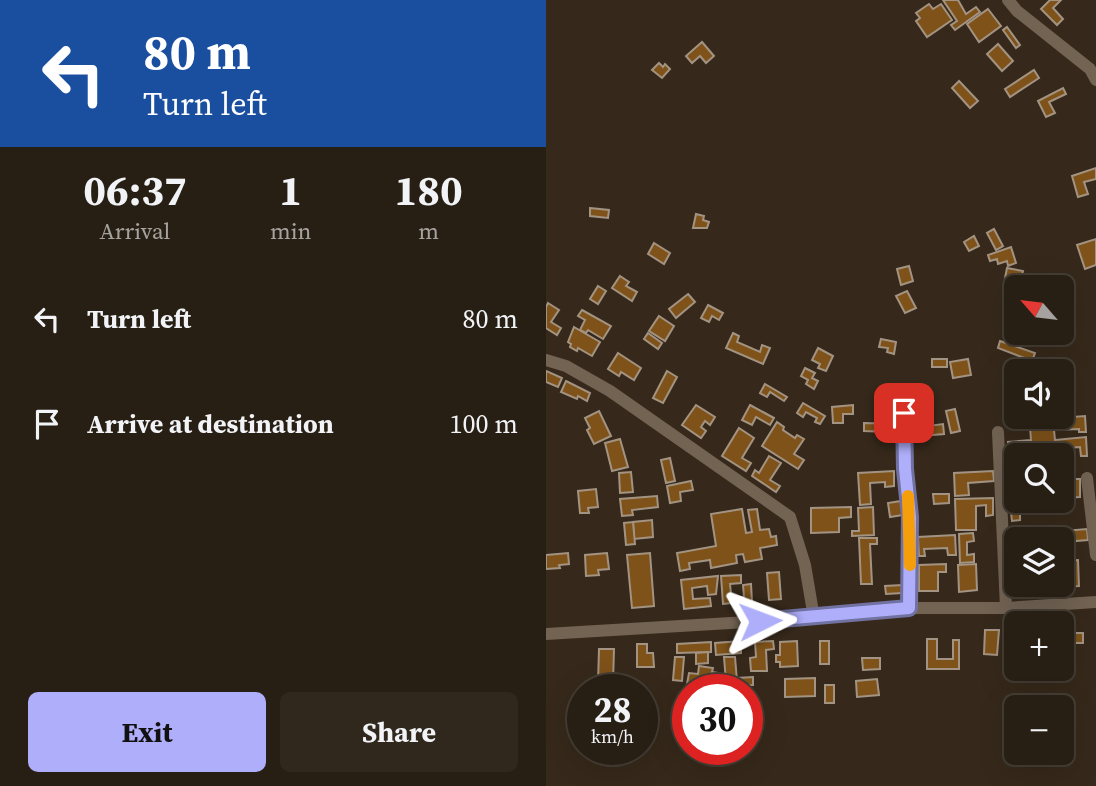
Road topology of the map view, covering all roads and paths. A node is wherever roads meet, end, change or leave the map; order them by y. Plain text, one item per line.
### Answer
1 (1008, 0) edge
2 (1096, 80) edge
3 (546, 360) edge
4 (904, 413) dead end
5 (998, 432) dead end
6 (1087, 478) dead end
7 (1096, 555) edge
8 (1096, 602) edge
9 (909, 608) junction
10 (1006, 608) junction
11 (814, 618) junction
12 (546, 634) edge

1 - 2 street
3 - 11 street
4 - 9 street
5 - 10 street
6 - 7 street
8 - 10 street
9 - 10 street
9 - 11 street
11 - 12 street

